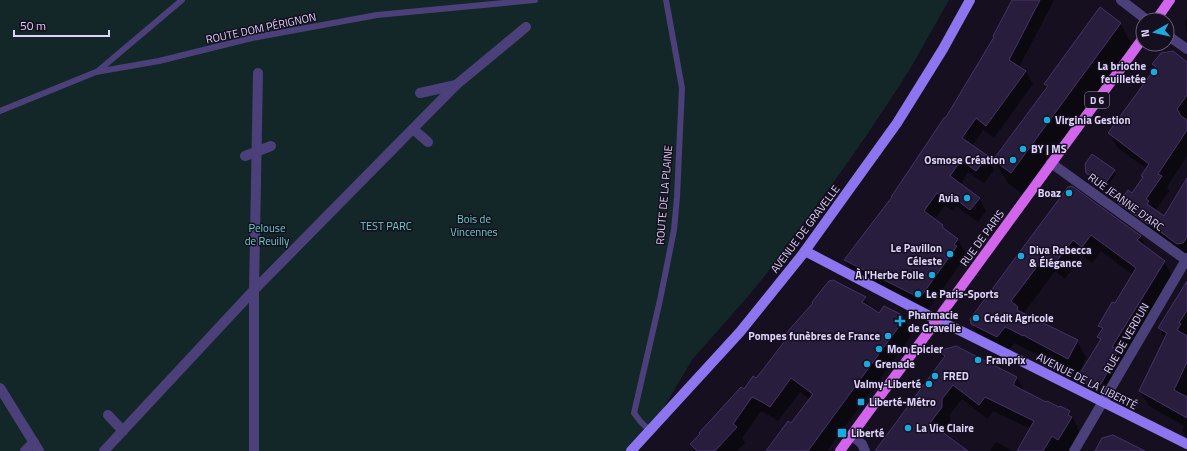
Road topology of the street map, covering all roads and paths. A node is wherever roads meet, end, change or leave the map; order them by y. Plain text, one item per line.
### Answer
1 (182, 0) edge
2 (535, 0) edge
3 (666, 0) edge
4 (970, 0) edge
5 (1120, 0) edge
6 (1170, 0) edge
7 (1136, 12) edge
8 (1162, 12) edge
9 (526, 27) dead end
10 (1175, 41) edge
11 (1135, 49) edge
12 (1187, 49) edge
13 (96, 72) junction
14 (258, 73) dead end
15 (456, 85) junction
16 (420, 93) dead end
17 (0, 111) edge
18 (413, 128) junction
19 (428, 142) dead end
20 (272, 146) dead end
21 (256, 152) junction
22 (245, 156) dead end
23 (1051, 163) junction
24 (805, 251) junction
25 (1186, 259) edge
26 (254, 290) junction
27 (937, 320) junction
28 (0, 388) edge
29 (1103, 402) junction
30 (108, 415) dead end
31 (122, 431) junction
32 (650, 431) junction
33 (851, 435) junction
34 (1187, 444) edge
35 (36, 447) edge
36 (26, 451) edge
37 (104, 451) edge
38 (254, 451) edge
39 (631, 451) edge
40 (840, 451) edge
41 (865, 451) edge
42 (1074, 451) edge

1 - 13 lane
2 - 13 lane, ROUTE DOM PÉRIGNON
3 - 32 lane, ROUTE DE LA PLAINE
4 - 24 street, AVENUE DE GRAVELLE
5 - 7 street
6 - 8 main road
9 - 15 street
10 - 12 street
11 - 23 main road, RUE DE PARIS / D 6
13 - 17 lane, ROUTE DOM PÉRIGNON
14 - 21 street
15 - 16 street
15 - 18 street
18 - 19 street
18 - 26 street
20 - 21 street
21 - 22 street
21 - 26 street
23 - 25 street, RUE JEANNE D'ARC
23 - 27 main road, RUE DE PARIS / D 6
24 - 27 street, AVENUE DE LA LIBERTÉ
24 - 32 street, AVENUE DE GRAVELLE
25 - 29 street, RUE DE VERDUN
26 - 31 street
26 - 38 street
27 - 29 street, AVENUE DE LA LIBERTÉ
27 - 33 main road, RUE DE PARIS / D 6
28 - 35 street
29 - 34 street, AVENUE DE LA LIBERTÉ
29 - 42 street, RUE DE VERDUN
30 - 31 street
31 - 37 street
32 - 39 street, AVENUE DE GRAVELLE
33 - 40 main road, RUE DE PARIS / D 6
33 - 41 street
35 - 36 street

